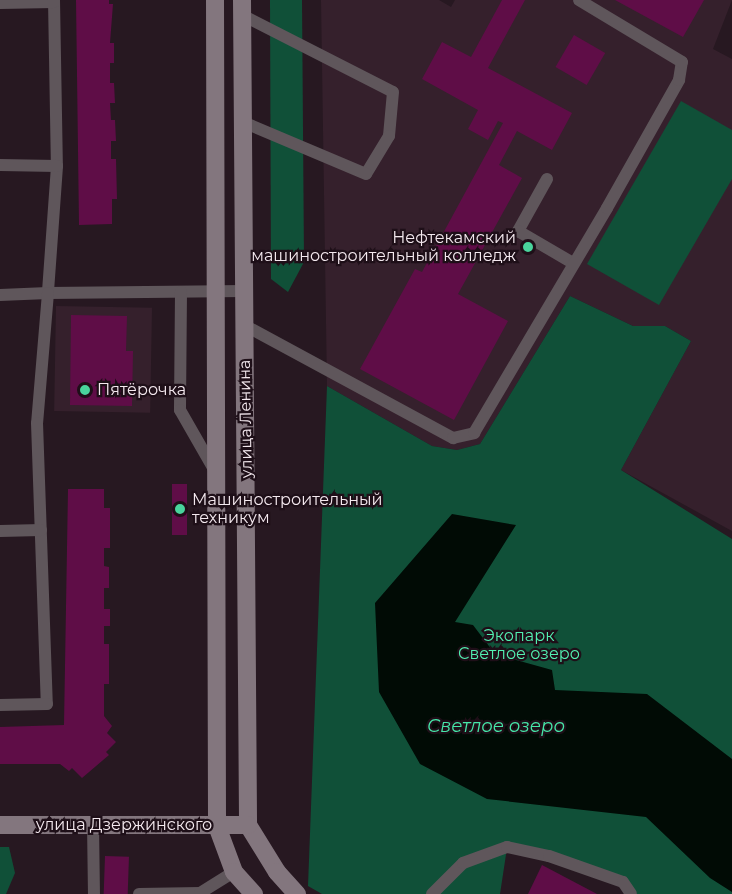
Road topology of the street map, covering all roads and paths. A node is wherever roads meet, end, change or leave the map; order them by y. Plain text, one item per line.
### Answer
1 (214, 0) edge
2 (579, 0) edge
3 (54, 1) edge
4 (0, 3) edge
5 (242, 7) edge
6 (245, 123) junction
7 (0, 165) edge
8 (57, 166) junction
9 (547, 178) dead end
10 (573, 262) junction
11 (244, 291) junction
12 (181, 292) junction
13 (216, 292) junction
14 (48, 293) junction
15 (0, 295) edge
16 (244, 325) junction
17 (216, 472) junction
18 (41, 530) junction
19 (0, 531) edge
20 (0, 705) edge
21 (93, 824) junction
22 (0, 825) edge
23 (248, 825) junction
24 (217, 826) junction
25 (234, 872) junction
26 (94, 894) edge
27 (139, 894) edge
28 (254, 894) edge
29 (297, 894) edge
30 (432, 894) edge
31 (631, 894) edge

1 - 13 main road, улица Ленина
2 - 10 lane
3 - 4 lane
3 - 8 lane
5 - 6 main road, улица Ленина
5 - 6 lane
6 - 11 main road, улица Ленина
7 - 8 lane
8 - 14 lane
9 - 10 lane
10 - 16 lane
11 - 13 lane
11 - 16 main road, улица Ленина
12 - 13 lane
12 - 14 lane
12 - 17 lane
13 - 17 main road, улица Ленина
14 - 15 lane
14 - 18 lane
16 - 23 main road, улица Ленина
17 - 24 main road, улица Ленина
18 - 19 lane
18 - 20 lane
21 - 22 main road, улица Дзержинского
21 - 24 main road, улица Дзержинского
21 - 26 lane
23 - 24 main road, улица Дзержинского
23 - 29 main road
24 - 25 main road, улица Ленина
25 - 27 lane
25 - 28 main road, улица Ленина
30 - 31 lane

